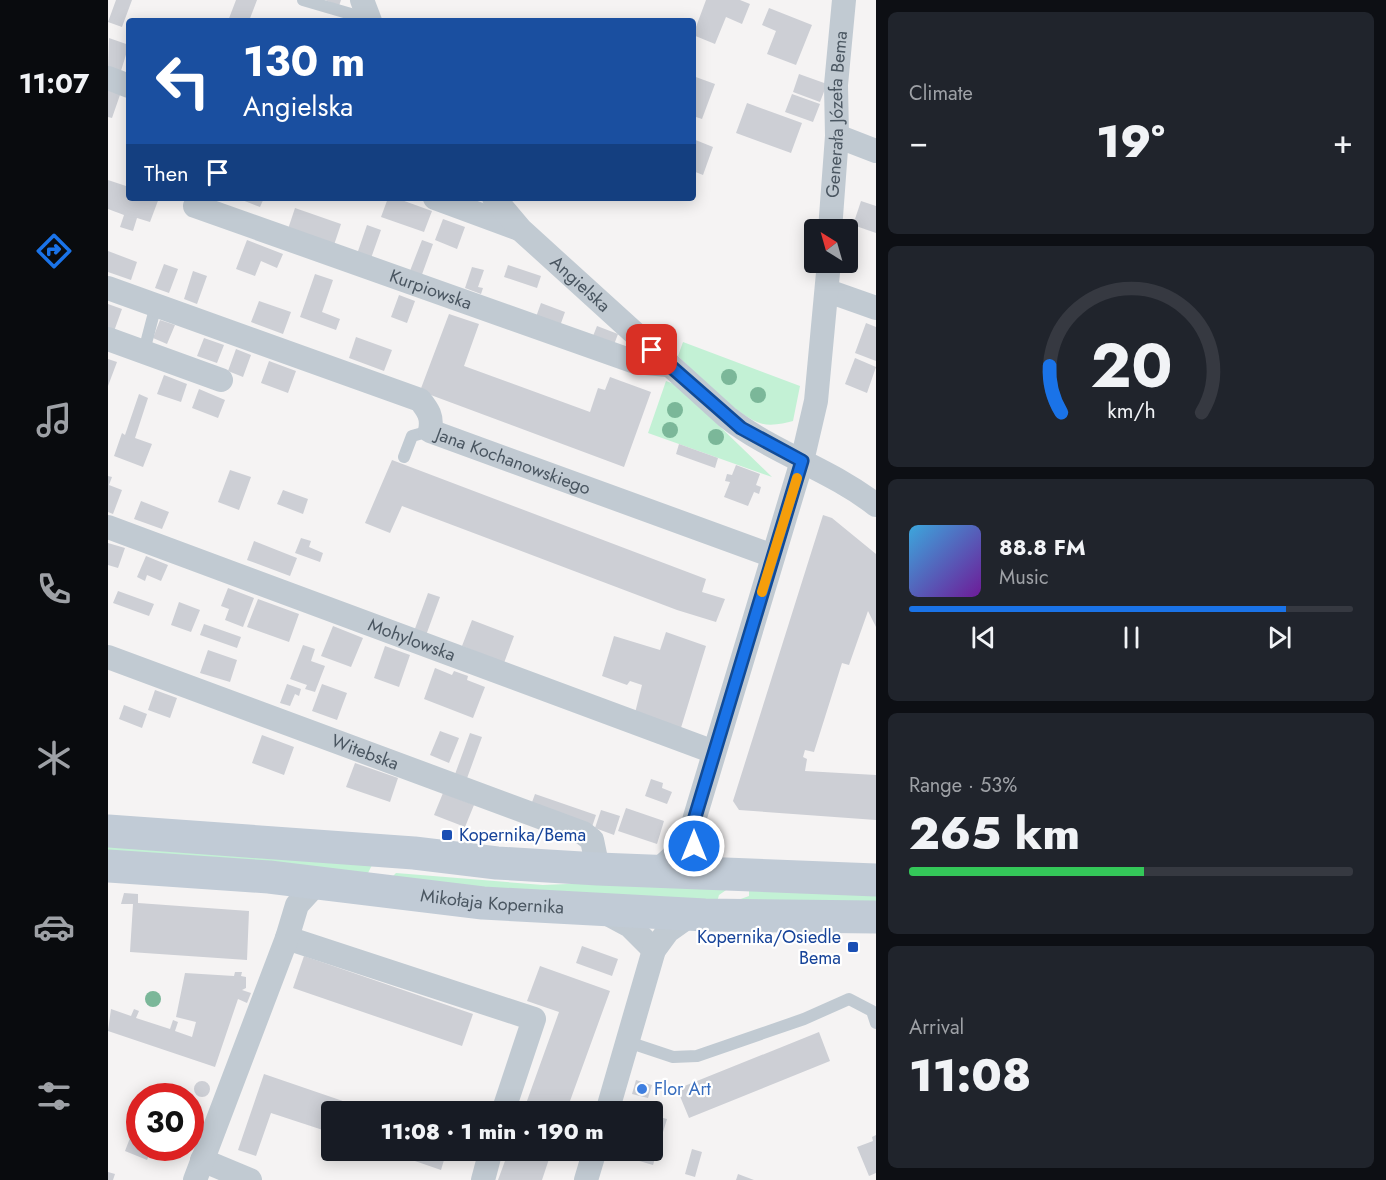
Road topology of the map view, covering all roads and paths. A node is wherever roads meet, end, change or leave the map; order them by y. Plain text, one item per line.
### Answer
1 (303, 0) edge
2 (844, 0) edge
3 (367, 13) edge
4 (108, 78) edge
5 (126, 85) edge
6 (837, 136) junction
7 (876, 151) edge
8 (443, 201) edge
9 (497, 201) edge
10 (195, 206) dead end
11 (831, 219) edge
12 (521, 230) junction
13 (829, 273) edge
14 (108, 288) edge
15 (828, 291) junction
16 (156, 305) junction
17 (876, 308) edge
18 (108, 339) edge
19 (144, 351) junction
20 (668, 365) junction
21 (221, 380) dead end
22 (430, 431) junction
23 (404, 457) dead end
24 (802, 461) junction
25 (876, 506) edge
26 (108, 527) edge
27 (773, 555) junction
28 (108, 657) edge
29 (714, 752) junction
30 (108, 831) edge
31 (689, 837) junction
32 (414, 853) junction
33 (108, 866) edge
34 (598, 870) junction
35 (656, 872) junction
36 (717, 874) junction
37 (876, 880) edge
38 (397, 892) junction
39 (307, 893) junction
40 (601, 910) junction
41 (692, 914) junction
42 (876, 916) edge
43 (287, 938) junction
44 (654, 950) junction
45 (876, 1023) edge
46 (628, 1042) junction
47 (507, 1101) edge
48 (610, 1101) edge
49 (488, 1161) edge
50 (592, 1161) edge
51 (199, 1170) edge
52 (250, 1180) edge
53 (483, 1180) edge
54 (586, 1180) edge

1 - 3 lane
2 - 6 street, Generała Józefa Bema
4 - 5 street
6 - 7 street
6 - 11 street, Generała Józefa Bema
8 - 12 street
9 - 12 street, Angielska
10 - 20 street, Kurpiowska
12 - 20 street, Angielska
13 - 15 street
14 - 16 street, Jana Kochanowskiego
15 - 17 street
15 - 24 street
16 - 19 lane
16 - 22 street, Jana Kochanowskiego
18 - 19 street
19 - 21 street
20 - 24 street, Angielska
22 - 23 lane
22 - 27 street, Jana Kochanowskiego
24 - 25 street, Angielska
24 - 27 street
26 - 29 street, Mohylowska
27 - 29 street
28 - 34 street, Witebska
29 - 31 street
30 - 32 main road
31 - 35 street
31 - 36 street
32 - 34 main road
32 - 38 main road
33 - 39 main road, Mikołaja Kopernika
34 - 35 main road
35 - 36 main road
36 - 37 main road
38 - 39 main road, Mikołaja Kopernika
38 - 40 main road, Mikołaja Kopernika
39 - 43 street
40 - 41 main road, Mikołaja Kopernika
40 - 44 street
41 - 42 main road, Mikołaja Kopernika
41 - 44 street
43 - 47 street
43 - 51 street
44 - 46 street
45 - 46 lane
46 - 48 street
49 - 53 street
50 - 54 street
51 - 52 street

